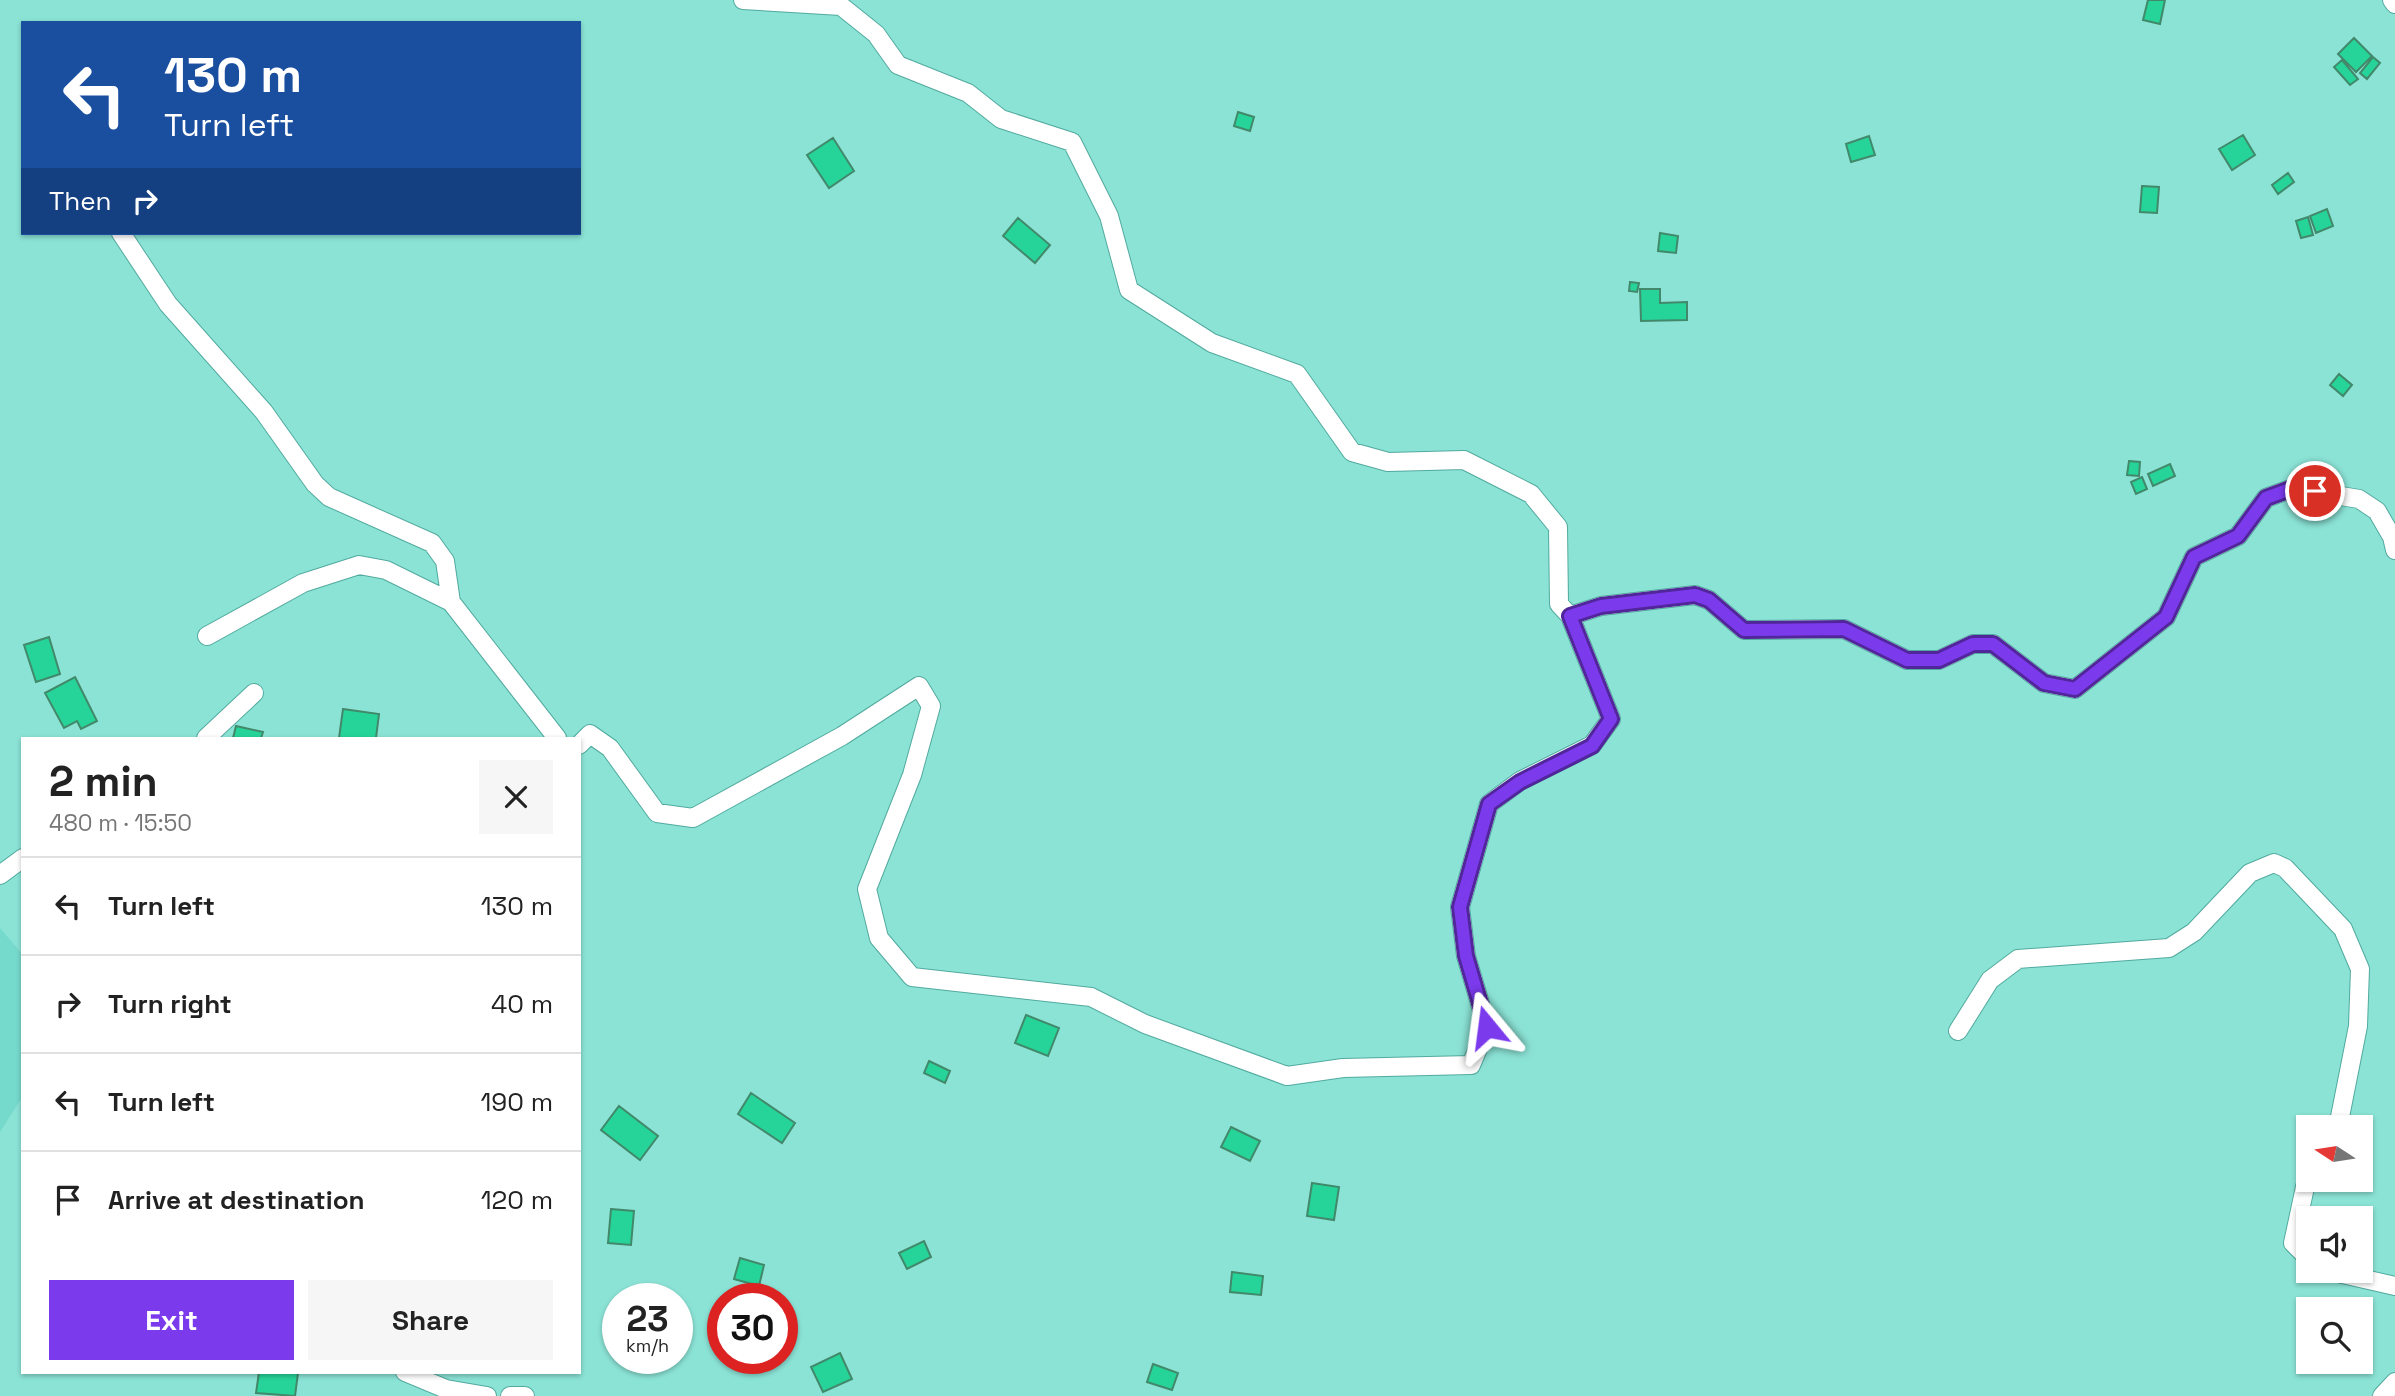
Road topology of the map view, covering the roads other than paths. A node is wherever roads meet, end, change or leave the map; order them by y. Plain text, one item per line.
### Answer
1 (743, 0) edge
2 (122, 235) edge
3 (2395, 550) edge
4 (452, 602) junction
5 (1570, 616) junction
6 (207, 636) dead end
7 (254, 693) dead end
8 (207, 737) edge
9 (556, 737) edge
10 (581, 743) edge
11 (21, 859) edge
12 (0, 875) edge
13 (1958, 1031) dead end
14 (2340, 1115) edge
15 (2296, 1229) edge
16 (2296, 1246) edge
17 (2373, 1281) edge
18 (2395, 1286) edge
19 (410, 1374) edge
20 (2395, 1382) edge
21 (487, 1396) edge
22 (510, 1396) edge
23 (525, 1396) edge
24 (2382, 1396) edge

1 - 5 street
2 - 4 street
3 - 5 street
4 - 6 street
4 - 9 street
5 - 10 street
7 - 8 street
11 - 12 street
13 - 14 street
15 - 16 street
17 - 18 street
19 - 21 street
20 - 24 street
22 - 23 street

